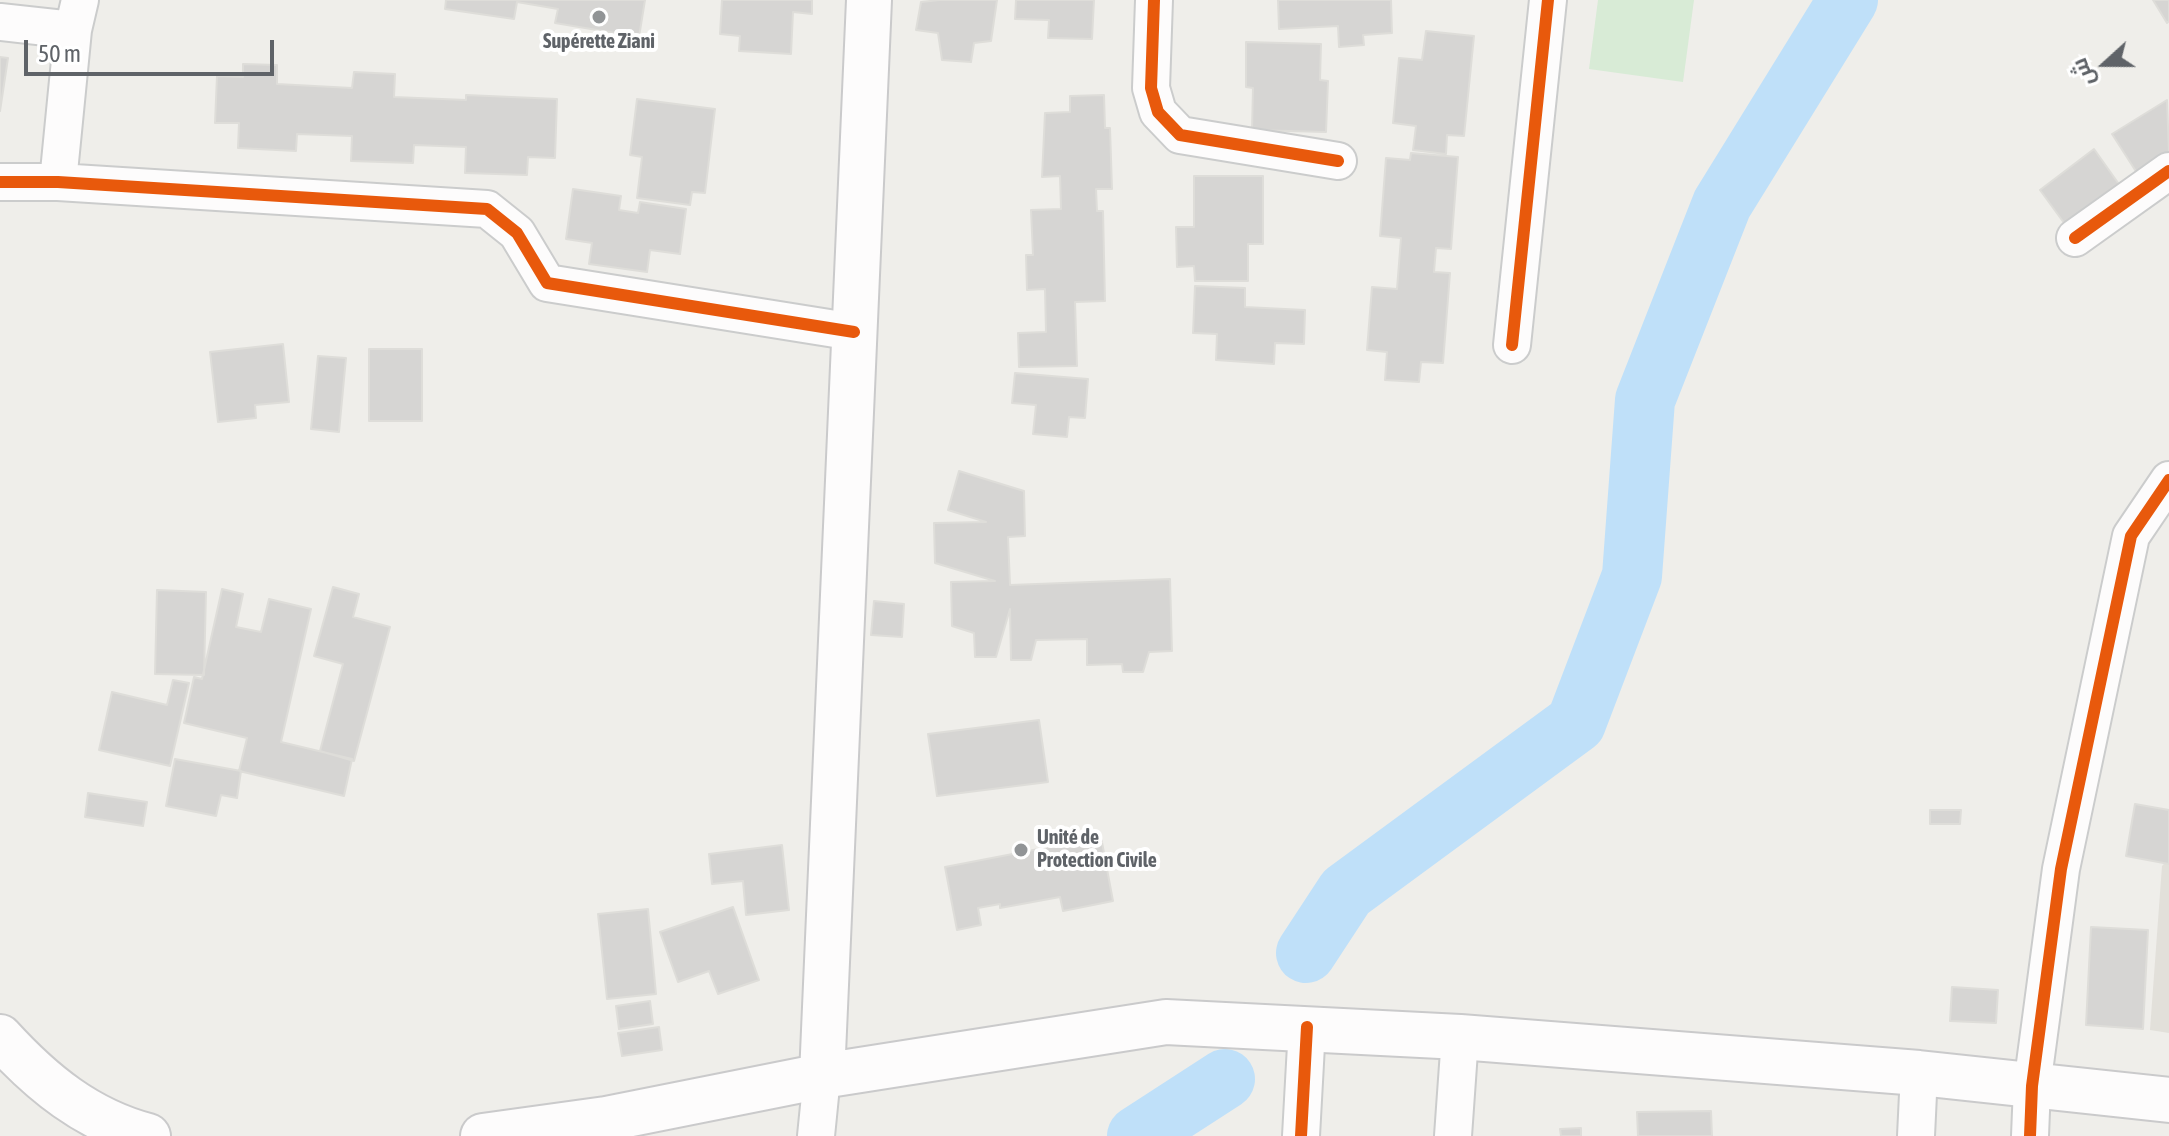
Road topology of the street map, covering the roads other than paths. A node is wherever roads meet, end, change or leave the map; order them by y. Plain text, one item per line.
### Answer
1 (869, 0) edge
2 (1154, 0) edge
3 (1548, 0) edge
4 (76, 15) edge
5 (0, 22) edge
6 (1338, 161) dead end
7 (2169, 171) edge
8 (0, 182) edge
9 (58, 182) junction
10 (2075, 238) dead end
11 (854, 332) junction
12 (1512, 345) dead end
13 (2169, 480) edge
14 (1307, 1027) junction
15 (0, 1037) edge
16 (1460, 1037) junction
17 (1919, 1073) junction
18 (822, 1076) junction
19 (2032, 1086) junction
20 (2169, 1100) edge
21 (148, 1136) edge
22 (483, 1136) edge
23 (816, 1136) edge
24 (1301, 1136) edge
25 (1453, 1136) edge
26 (1916, 1136) edge
27 (2030, 1136) edge

1 - 11 main road
2 - 6 street
3 - 12 street
4 - 5 street
4 - 9 street
7 - 10 street
8 - 9 street
9 - 11 street
11 - 18 main road
13 - 19 street
14 - 16 main road
14 - 18 main road
14 - 24 street
15 - 21 main road
16 - 17 main road
16 - 25 street
17 - 19 main road
17 - 26 street
18 - 22 main road
18 - 23 street
19 - 20 main road
19 - 27 street

